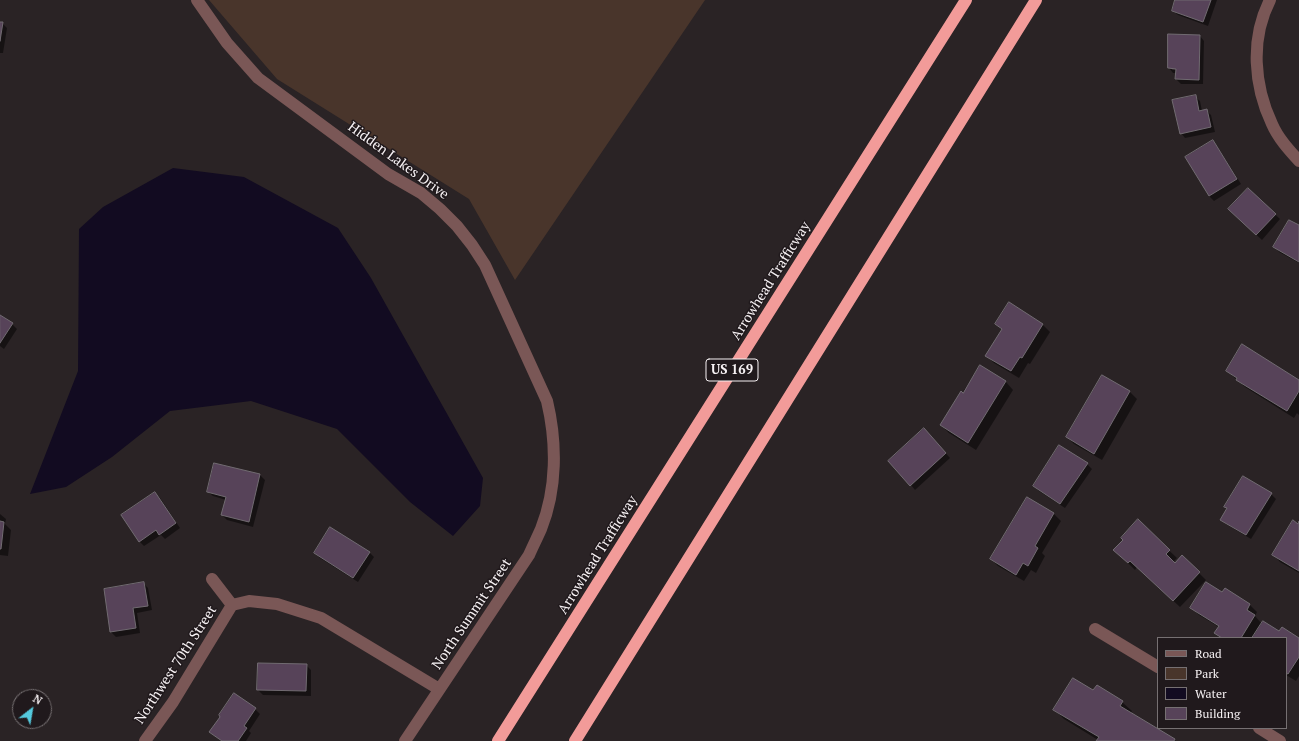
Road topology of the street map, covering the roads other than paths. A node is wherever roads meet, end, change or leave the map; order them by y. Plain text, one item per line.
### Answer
1 (197, 0) edge
2 (966, 0) edge
3 (1036, 0) edge
4 (1270, 0) edge
5 (1299, 161) edge
6 (550, 498) joint
7 (212, 579) dead end
8 (232, 604) junction
9 (1095, 629) dead end
10 (1157, 666) edge
11 (439, 689) junction
12 (1261, 729) edge
13 (145, 741) edge
14 (405, 741) edge
15 (498, 741) edge
16 (575, 741) edge
17 (1280, 741) edge

1 - 6 street, Hidden Lakes Drive
2 - 15 highway, Arrowhead Trafficway / US 169
3 - 16 highway
4 - 5 street
6 - 11 street, North Summit Street
7 - 8 street, Northwest 70th Street
8 - 11 street, Northwest 70th Street
8 - 13 street, Northwest 70th Street
9 - 10 street
11 - 14 street, North Summit Street
12 - 17 street

